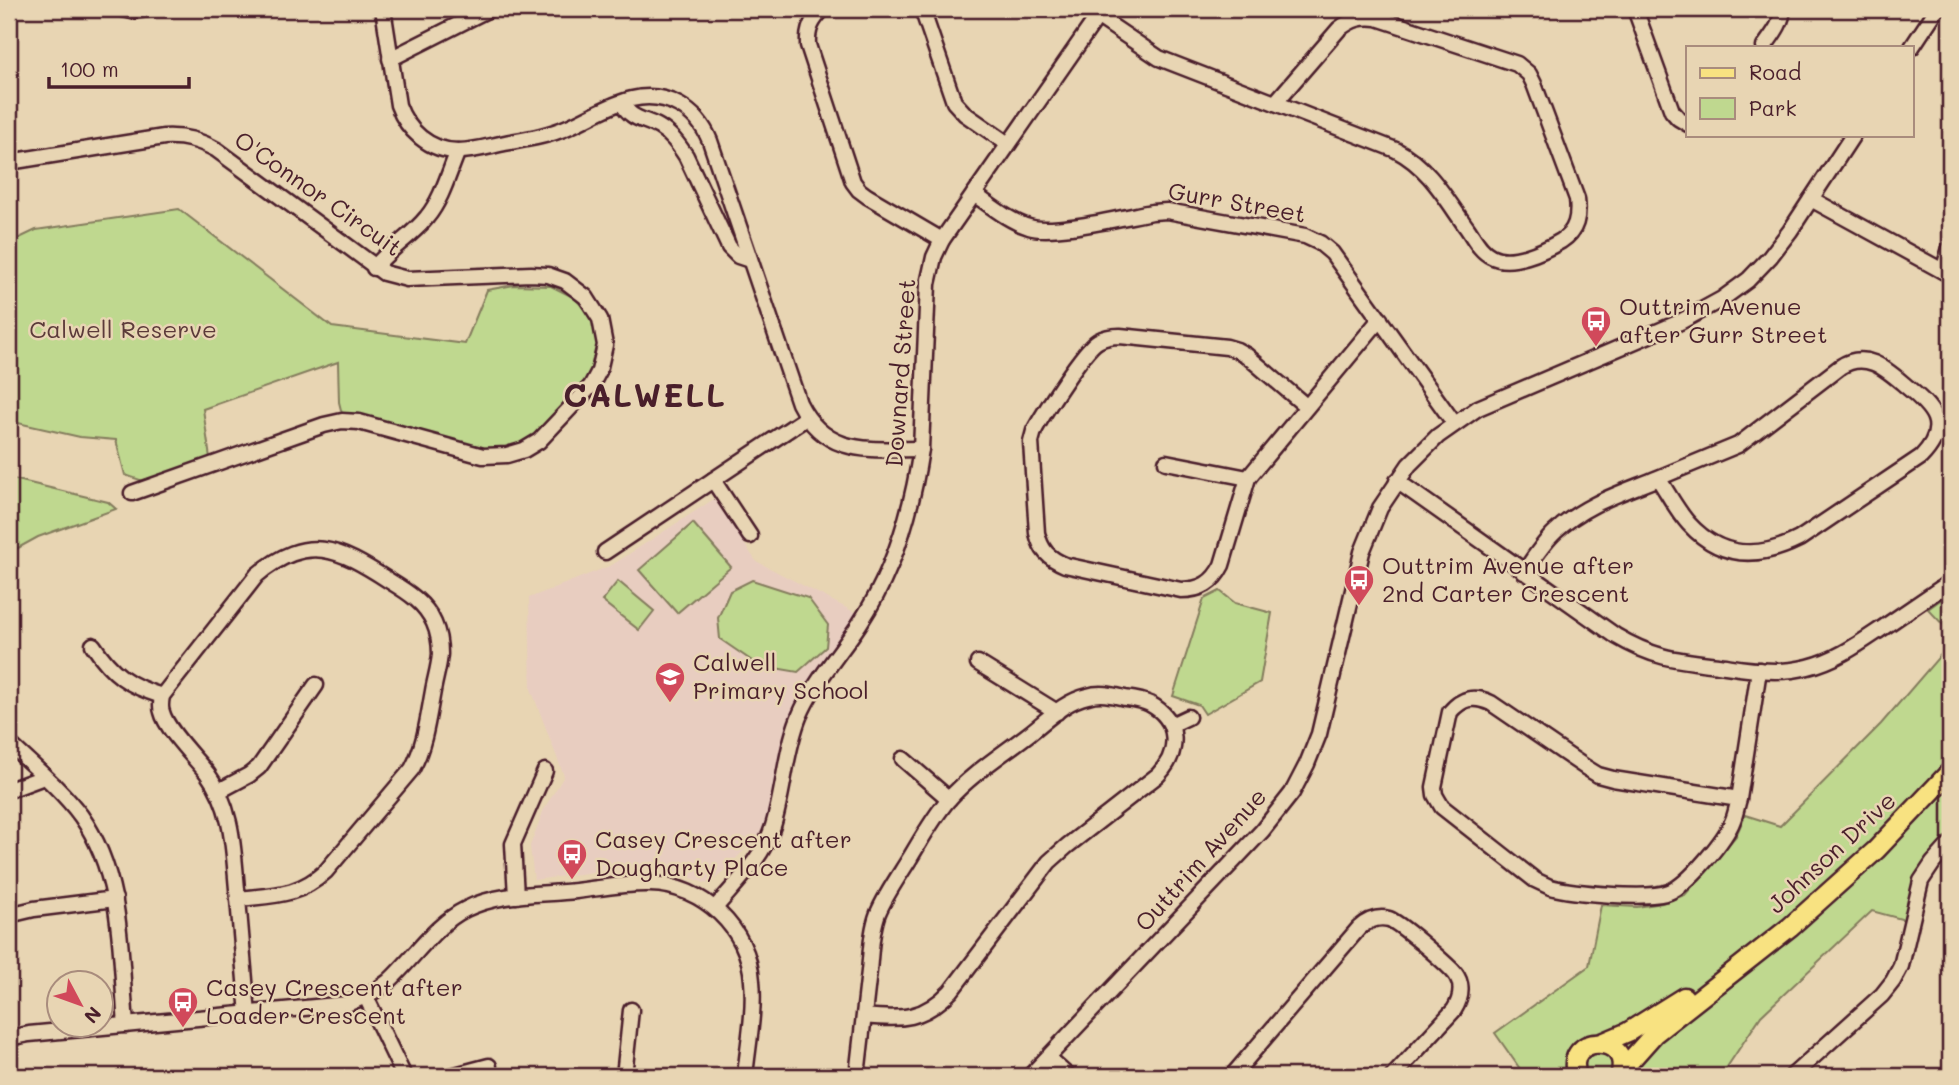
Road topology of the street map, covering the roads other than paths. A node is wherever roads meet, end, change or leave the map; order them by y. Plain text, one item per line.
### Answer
1 (123, 9) edge
2 (148, 9) edge
3 (383, 9) edge
4 (489, 9) edge
5 (822, 9) edge
6 (922, 9) edge
7 (1635, 9) edge
8 (1783, 9) edge
9 (1937, 9) edge
10 (1100, 12) edge
11 (1765, 46) edge
12 (1913, 46) edge
13 (390, 58) junction
14 (622, 103) junction
15 (1275, 103) junction
16 (1686, 123) edge
17 (1852, 136) edge
18 (1008, 144) junction
19 (458, 151) junction
20 (9, 162) edge
21 (974, 194) junction
22 (1811, 199) junction
23 (942, 240) junction
24 (1950, 248) edge
25 (750, 260) junction
26 (374, 268) junction
27 (1947, 273) edge
28 (1380, 319) junction
29 (1307, 407) junction
30 (806, 418) junction
31 (1454, 423) junction
32 (921, 449) junction
33 (1166, 463) dead end
34 (1248, 478) junction
35 (1658, 478) junction
36 (713, 480) junction
37 (1397, 481) junction
38 (132, 493) dead end
39 (750, 536) dead end
40 (605, 552) dead end
41 (1524, 572) junction
42 (1950, 582) edge
43 (93, 645) dead end
44 (978, 663) dead end
45 (1759, 670) junction
46 (316, 685) dead end
47 (162, 696) junction
48 (1057, 712) junction
49 (1188, 717) dead end
50 (1171, 725) junction
51 (9, 743) edge
52 (904, 759) dead end
53 (545, 771) dead end
54 (1950, 772) edge
55 (44, 777) junction
56 (9, 790) edge
57 (219, 791) junction
58 (949, 799) junction
59 (1739, 799) junction
60 (1950, 844) edge
61 (516, 896) junction
62 (115, 899) junction
63 (237, 899) junction
64 (715, 908) junction
65 (9, 915) edge
66 (1741, 964) junction
67 (366, 997) junction
68 (631, 1010) dead end
69 (248, 1015) junction
70 (864, 1016) junction
71 (127, 1025) junction
72 (9, 1038) edge
73 (1602, 1043) junction
74 (1048, 1058) junction
75 (489, 1066) dead end
76 (1572, 1072) edge
77 (1622, 1073) edge
78 (404, 1076) edge
79 (451, 1076) edge
80 (624, 1076) edge
81 (744, 1076) edge
82 (857, 1076) edge
83 (1030, 1076) edge
84 (1068, 1076) edge
85 (1232, 1076) edge
86 (1393, 1076) edge
87 (1792, 1076) edge

1 - 2 street
3 - 13 street
4 - 13 street
5 - 23 street
6 - 18 street
7 - 16 street
8 - 11 street
9 - 12 street
10 - 15 street
10 - 18 street, Downard Street
13 - 19 street
14 - 19 street
14 - 25 street
14 - 25 street
15 - 15 street
17 - 22 street, Outtrim Avenue
18 - 21 street, Downard Street
19 - 26 street
20 - 26 street, O'Connor Circuit
21 - 23 street, Downard Street
21 - 28 street, Gurr Street
22 - 27 street
22 - 31 street, Outtrim Avenue
23 - 32 street, Downard Street
24 - 27 street
25 - 30 street
26 - 38 street, O'Connor Circuit
28 - 29 street
28 - 31 street, Gurr Street
29 - 34 street
29 - 34 street
30 - 32 street
30 - 36 street
31 - 37 street, Outtrim Avenue
32 - 64 street, Downard Street
33 - 34 street
35 - 35 street
35 - 41 street
36 - 39 street
36 - 40 street
37 - 41 street
37 - 74 street, Outtrim Avenue
41 - 45 street
42 - 45 street
43 - 47 street
44 - 48 street
45 - 59 street
46 - 57 street
47 - 57 street
47 - 63 street
48 - 50 street
48 - 58 street
49 - 50 street
50 - 70 street
51 - 55 street
52 - 58 street
53 - 61 street
54 - 66 main road, Johnson Drive
55 - 56 street
55 - 62 street
57 - 63 street
58 - 70 street
59 - 59 street
60 - 87 street
61 - 64 street
61 - 67 street
62 - 65 street
62 - 71 street
63 - 69 street
64 - 81 street
66 - 73 main road, Johnson Drive
66 - 77 main road, Johnson Drive
67 - 69 street
67 - 78 street
68 - 80 street
69 - 71 street
70 - 82 street
71 - 72 street
73 - 76 main road, Johnson Drive
73 - 77 main road
74 - 83 street, Outtrim Avenue
74 - 84 street
75 - 79 street
85 - 86 street

